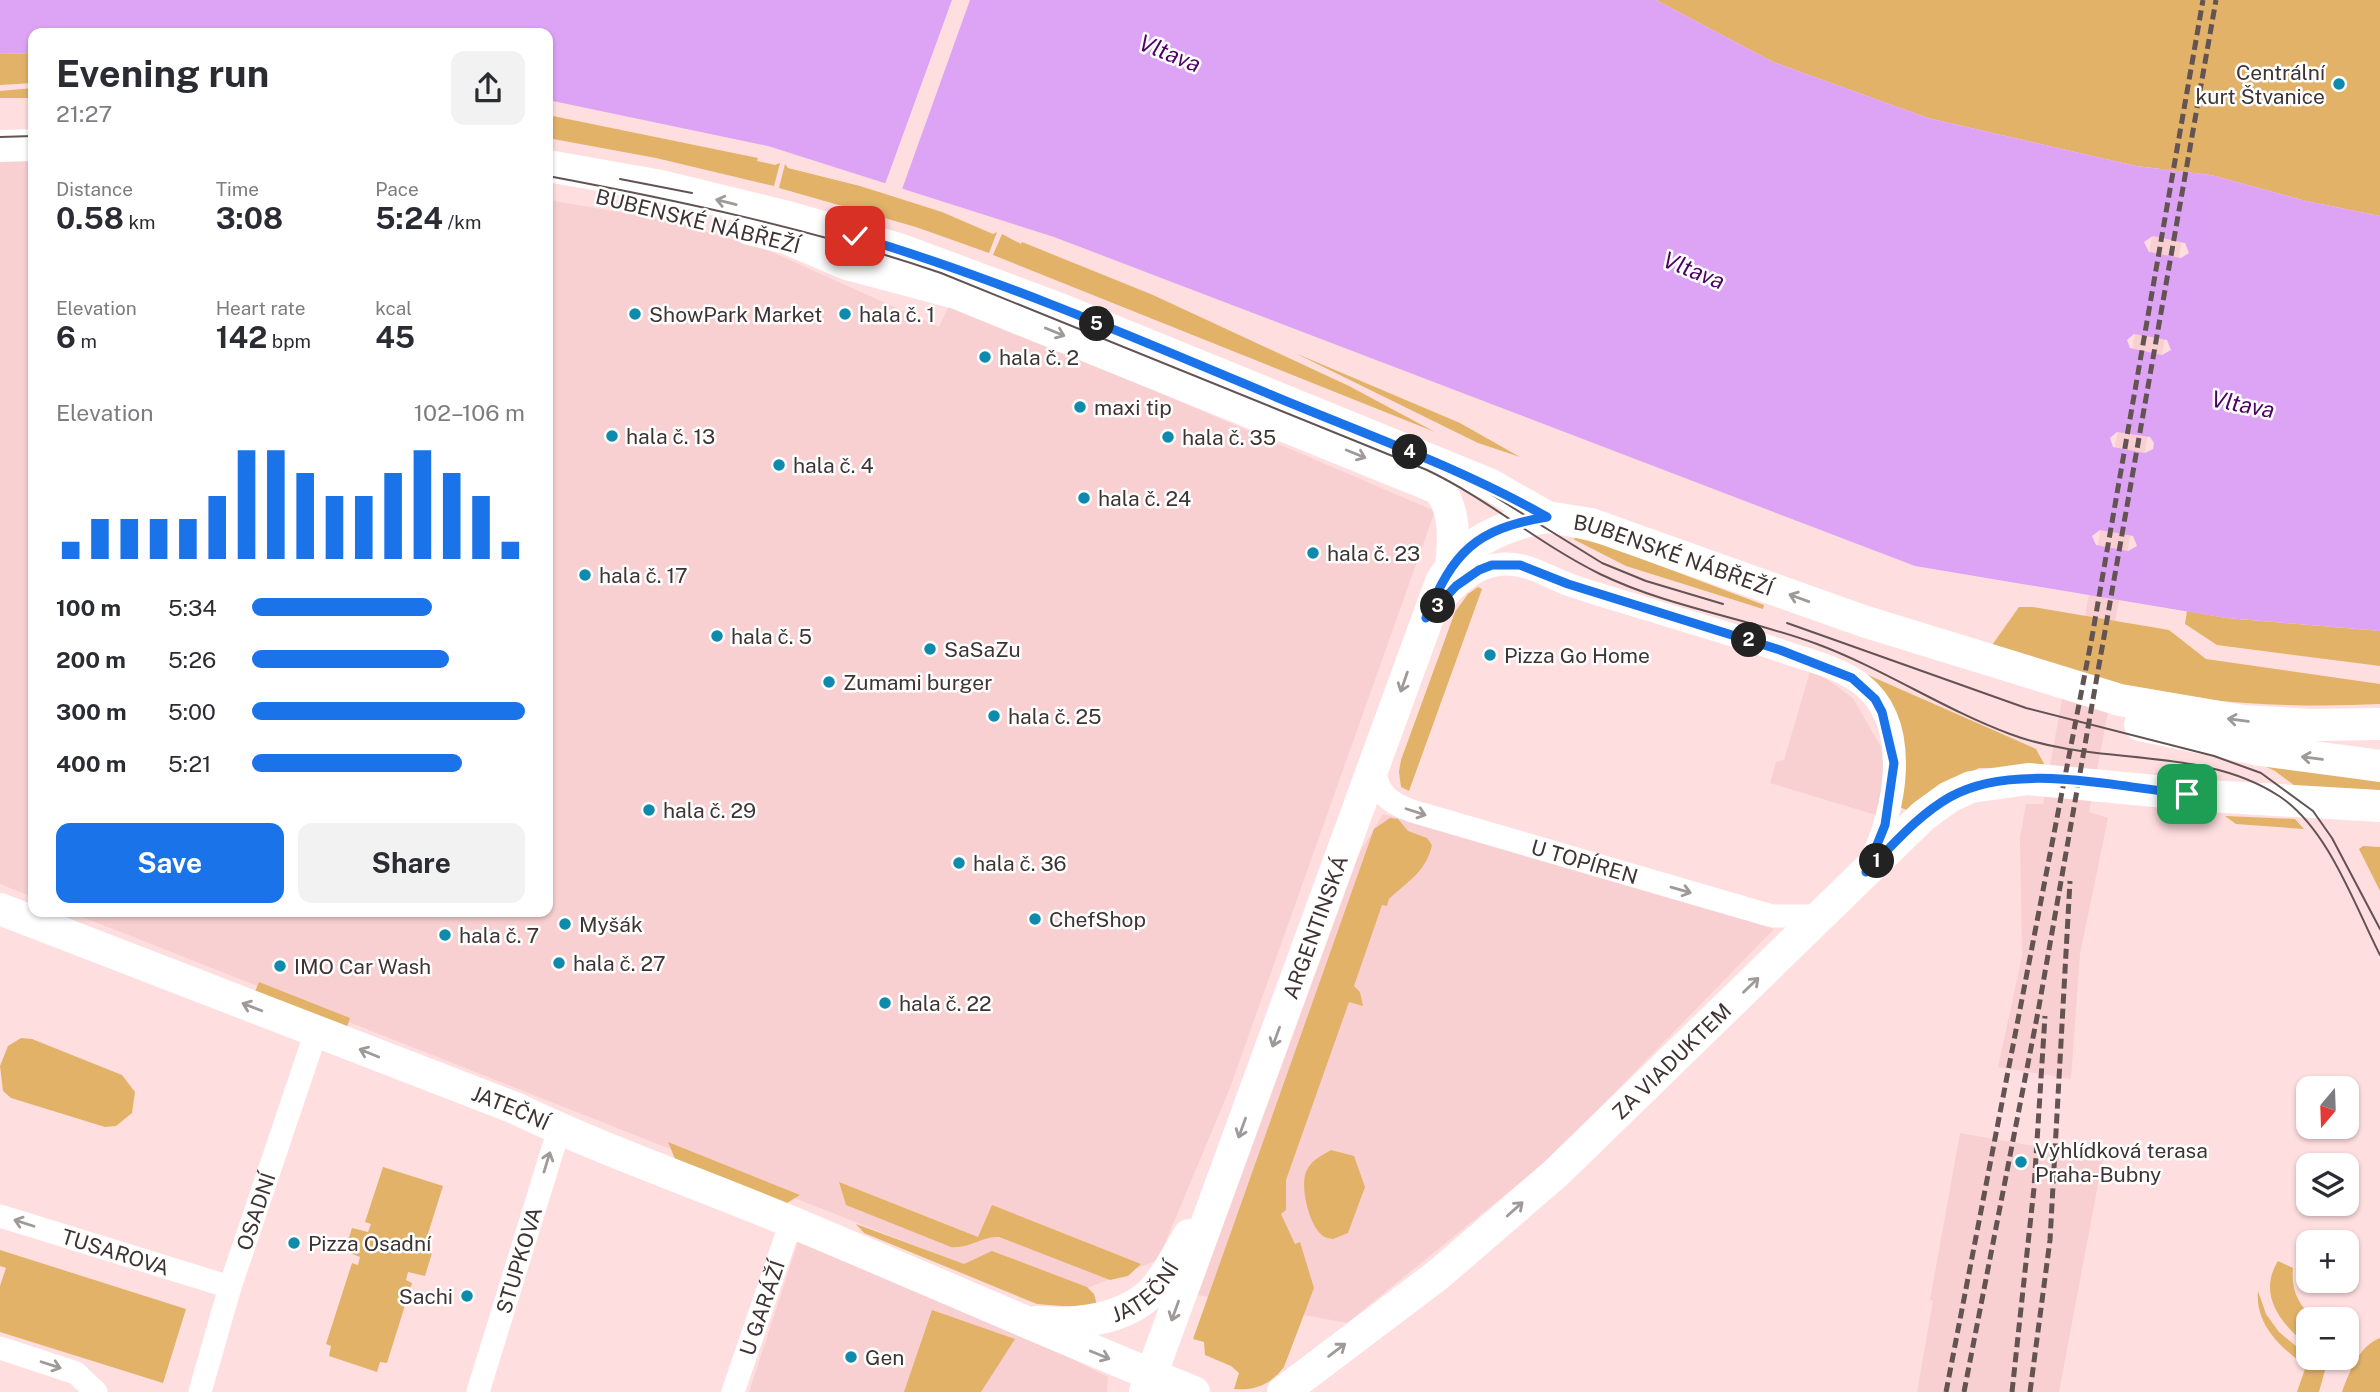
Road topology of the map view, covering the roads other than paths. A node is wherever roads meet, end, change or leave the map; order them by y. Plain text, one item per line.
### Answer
1 (28, 126) edge
2 (0, 127) edge
3 (28, 145) edge
4 (0, 146) edge
5 (553, 167) edge
6 (553, 188) edge
7 (1547, 517) junction
8 (1451, 565) junction
9 (1426, 618) junction
10 (1863, 621) junction
11 (2380, 724) edge
12 (1375, 766) junction
13 (2380, 766) edge
14 (2380, 806) edge
15 (1866, 872) junction
16 (0, 909) edge
17 (1822, 916) junction
18 (316, 1032) junction
19 (559, 1129) junction
20 (1224, 1178) junction
21 (0, 1216) edge
22 (791, 1222) junction
23 (230, 1287) junction
24 (1015, 1318) junction
25 (0, 1348) edge
26 (1148, 1383) edge
27 (96, 1392) edge
28 (200, 1392) edge
29 (478, 1392) edge
30 (733, 1392) edge
31 (1194, 1392) edge
32 (1283, 1392) edge

1 - 2 street
3 - 4 street
7 -> 5 street, BUBENSKÉ NÁBŘEŽÍ
6 -> 8 street, BUBENSKÉ NÁBŘEŽÍ
7 - 8 street, ARGENTINSKÁ
10 -> 7 street, BUBENSKÉ NÁBŘEŽÍ
8 - 9 street, ARGENTINSKÁ
9 -> 12 street, ARGENTINSKÁ
9 - 15 street
11 -> 10 street
13 -> 10 street
12 -> 17 street, U TOPÍREN
12 -> 20 street, ARGENTINSKÁ
14 - 15 street, ZA VIADUKTEM
15 - 17 street, ZA VIADUKTEM
18 -> 16 street, JATEČNÍ
32 -> 17 street, ZA VIADUKTEM
19 -> 18 street, JATEČNÍ
18 - 23 street, OSADNÍ
19 - 22 street, JATEČNÍ
29 -> 19 street, STUPKOVA
20 - 24 street, JATEČNÍ
20 -> 26 street, ARGENTINSKÁ
23 -> 21 street, TUSAROVA
22 - 24 street, JATEČNÍ
22 - 30 street, U GARÁŽÍ
23 - 28 street, OSADNÍ
24 -> 26 street, JATEČNÍ
25 -> 27 street
26 - 31 street, JATEČNÍ

